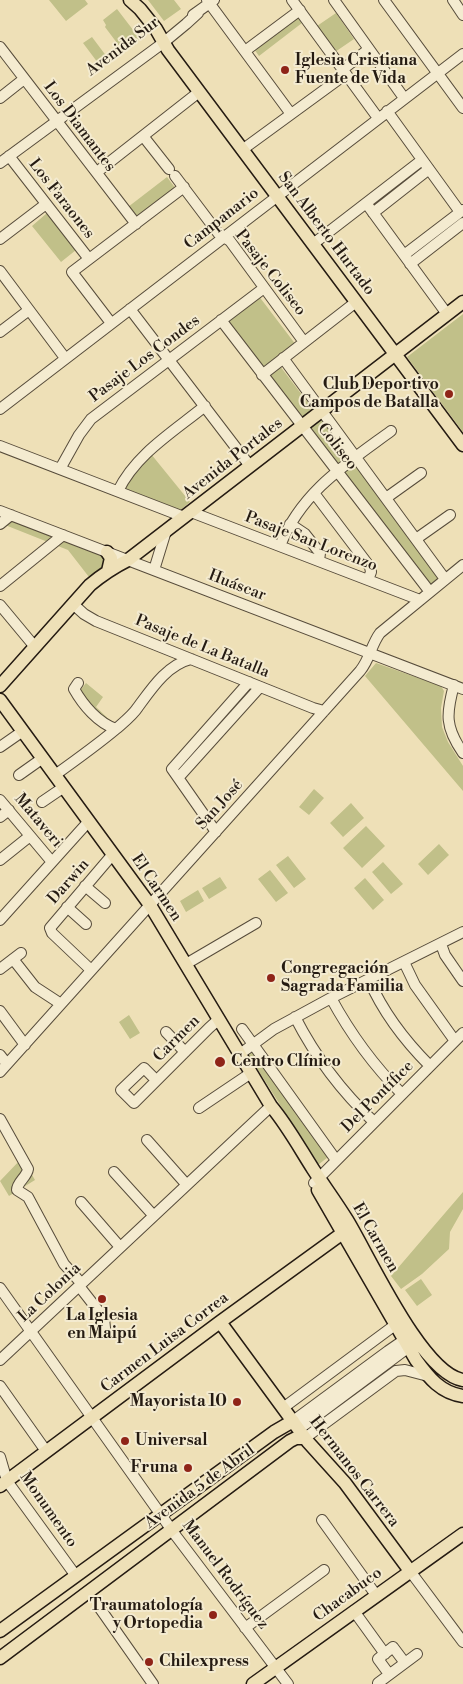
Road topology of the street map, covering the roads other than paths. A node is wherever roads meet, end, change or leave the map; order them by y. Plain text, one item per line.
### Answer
1 (292, 0) edge
2 (334, 0) edge
3 (384, 0) edge
4 (452, 0) edge
5 (210, 1) edge
6 (300, 10) junction
7 (463, 14) edge
8 (160, 40) junction
9 (0, 47) edge
10 (369, 49) junction
11 (245, 51) junction
12 (463, 54) edge
13 (344, 72) junction
14 (438, 73) junction
15 (24, 80) junction
16 (199, 92) junction
17 (0, 98) edge
18 (404, 98) junction
19 (463, 108) edge
20 (387, 111) junction
21 (291, 114) junction
22 (378, 118) junction
23 (57, 120) junction
24 (143, 136) junction
25 (242, 150) junction
26 (9, 156) junction
27 (422, 160) junction
28 (0, 163) edge
29 (429, 169) junction
30 (97, 172) junction
31 (184, 187) junction
32 (277, 196) junction
33 (366, 203) junction
34 (46, 204) junction
35 (462, 211) edge
36 (372, 213) junction
37 (463, 223) edge
38 (136, 224) junction
39 (224, 236) junction
40 (0, 239) edge
41 (313, 244) junction
42 (407, 259) junction
43 (89, 260) junction
44 (0, 271) edge
45 (264, 288) junction
46 (356, 302) junction
47 (463, 302) edge
48 (130, 309) junction
49 (29, 310) junction
50 (447, 314) junction
51 (221, 320) junction
52 (111, 323) junction
53 (0, 332) edge
54 (304, 342) junction
55 (395, 354) junction
56 (65, 358) junction
57 (283, 358) junction
58 (169, 360) junction
59 (262, 375) junction
60 (205, 406) junction
61 (0, 409) edge
62 (322, 411) junction
63 (302, 426) junction
64 (391, 431) dead end
65 (463, 445) edge
66 (0, 446) edge
67 (356, 457) junction
68 (250, 466) junction
69 (60, 469) junction
70 (337, 471) junction
71 (420, 473) dead end
72 (118, 491) junction
73 (314, 493) junction
74 (386, 498) junction
75 (0, 511) edge
76 (188, 514) junction
77 (11, 515) junction
78 (450, 515) dead end
79 (0, 524) edge
80 (290, 524) junction
81 (166, 531) junction
82 (62, 535) junction
83 (416, 539) junction
84 (280, 546) junction
85 (107, 552) junction
86 (128, 560) junction
87 (319, 561) junction
88 (463, 565) edge
89 (154, 570) junction
90 (108, 571) junction
91 (446, 579) junction
92 (368, 580) junction
93 (0, 586) edge
94 (430, 592) junction
95 (420, 600) junction
96 (73, 604) junction
97 (0, 605) edge
98 (35, 647) junction
99 (171, 651) junction
100 (371, 654) junction
101 (191, 659) junction
102 (174, 667) junction
103 (78, 682) dead end
104 (249, 682) junction
105 (0, 686) edge
106 (260, 687) junction
107 (459, 687) edge
108 (0, 700) edge
109 (324, 711) junction
110 (100, 721) junction
111 (116, 729) junction
112 (23, 731) junction
113 (103, 739) junction
114 (0, 747) edge
115 (463, 753) edge
116 (43, 758) junction
117 (175, 773) junction
118 (19, 775) dead end
119 (55, 775) junction
120 (64, 786) junction
121 (0, 800) edge
122 (42, 802) dead end
123 (9, 810) junction
124 (0, 817) edge
125 (89, 821) junction
126 (216, 832) junction
127 (30, 836) junction
128 (113, 854) junction
129 (0, 860) edge
130 (52, 862) junction
131 (85, 886) junction
132 (104, 904) dead end
133 (150, 905) junction
134 (67, 907) junction
135 (0, 920) edge
136 (256, 923) dead end
137 (86, 924) dead end
138 (463, 932) edge
139 (441, 944) junction
140 (404, 962) junction
141 (186, 964) junction
142 (0, 969) edge
143 (91, 970) junction
144 (369, 980) junction
145 (463, 981) edge
146 (331, 998) junction
147 (61, 1004) junction
148 (0, 1011) edge
149 (295, 1017) junction
150 (219, 1019) junction
151 (242, 1029) dead end
152 (166, 1032) dead end
153 (463, 1033) edge
154 (455, 1041) junction
155 (25, 1044) junction
156 (253, 1044) junction
157 (185, 1052) junction
158 (240, 1054) junction
159 (0, 1055) edge
160 (430, 1066) junction
161 (3, 1068) edge
162 (251, 1073) junction
163 (156, 1080) dead end
164 (402, 1094) junction
165 (271, 1106) junction
166 (199, 1108) dead end
167 (0, 1119) edge
168 (374, 1122) junction
169 (148, 1140) dead end
170 (336, 1160) junction
171 (114, 1172) dead end
172 (316, 1180) junction
173 (186, 1184) junction
174 (81, 1202) dead end
175 (153, 1215) junction
176 (347, 1229) junction
177 (120, 1246) junction
178 (80, 1285) junction
179 (0, 1288) edge
180 (220, 1322) junction
181 (395, 1325) junction
182 (105, 1328) dead end
183 (30, 1331) junction
184 (409, 1342) junction
185 (0, 1360) edge
186 (428, 1376) junction
187 (463, 1380) edge
188 (0, 1386) edge
189 (463, 1396) edge
190 (283, 1408) junction
191 (92, 1418) junction
192 (299, 1429) junction
193 (46, 1451) junction
194 (0, 1458) edge
195 (4, 1483) edge
196 (161, 1515) junction
197 (322, 1520) dead end
198 (171, 1528) junction
199 (463, 1534) edge
200 (324, 1570) dead end
201 (410, 1571) junction
202 (76, 1576) junction
203 (376, 1595) junction
204 (99, 1607) dead end
205 (354, 1611) junction
206 (245, 1628) junction
207 (0, 1631) edge
208 (463, 1642) edge
209 (385, 1654) junction
210 (416, 1654) dead end
211 (0, 1658) edge
212 (405, 1663) junction
213 (275, 1668) junction
214 (389, 1674) junction
215 (378, 1683) edge
216 (154, 1684) edge
217 (253, 1684) edge
218 (288, 1684) edge

1 - 6 street
2 - 10 street
3 - 14 street
4 - 7 street
5 - 8 street, Avenida Sur
5 - 11 street
6 - 11 street
6 - 13 street
8 - 16 main road, San Alberto Hurtado
8 - 23 street, Avenida Sur
9 - 15 street, Los Diamantes
10 - 13 street
10 - 18 street
11 - 21 street
12 - 14 street, Campanario
13 - 21 street
13 - 22 street
14 - 18 street, Campanario
14 - 19 street
15 - 17 street
15 - 23 street, Los Diamantes
16 - 24 street
16 - 25 main road, San Alberto Hurtado
18 - 20 street, Campanario
20 - 22 street, Campanario
20 - 27 street
21 - 25 street
22 - 32 street, Campanario
23 - 26 street, Avenida Sur
23 - 30 street, Los Diamantes
24 - 30 street
24 - 31 street, Pasaje Coliseo
25 - 32 main road, San Alberto Hurtado
26 - 28 street, Avenida Sur
26 - 34 street, Los Faraones
27 - 29 street
27 - 33 street
29 - 35 street
29 - 36 street
30 - 38 street, Los Diamantes
31 - 38 street
31 - 39 street, Pasaje Coliseo
32 - 39 street, Campanario
32 - 41 main road, San Alberto Hurtado
33 - 36 street
33 - 41 street
34 - 40 street
34 - 43 street, Los Faraones
35 - 42 street
36 - 42 street
37 - 42 street
38 - 43 street
39 - 45 street, Pasaje Coliseo
39 - 48 street, Campanario
41 - 46 main road, San Alberto Hurtado
42 - 50 street
43 - 52 street
44 - 49 street
45 - 51 street, Pasaje Los Condes
45 - 54 street, Pasaje Coliseo
46 - 54 street
46 - 55 main road, San Alberto Hurtado
47 - 50 main road, Avenida Portales
48 - 52 street, Campanario
48 - 58 street
49 - 53 street
49 - 56 street
50 - 55 main road, Avenida Portales
51 - 58 street, Pasaje Los Condes
51 - 59 street, Coliseo
52 - 56 street, Campanario
54 - 57 street
55 - 62 main road, Avenida Portales
55 - 65 main road, San Alberto Hurtado
56 - 61 street, Campanario
57 - 59 street
57 - 62 street, Coliseo
58 - 60 street
58 - 69 street, Pasaje Los Condes
59 - 63 street, Coliseo
60 - 68 street
60 - 72 street
62 - 63 main road, Avenida Portales
62 - 67 street, Coliseo
63 - 68 main road, Avenida Portales
63 - 70 street, Coliseo
64 - 67 street
66 - 69 street, Pasaje San Lorenzo
67 - 70 street
67 - 74 street, Coliseo
68 - 76 main road, Avenida Portales
69 - 72 street, Pasaje San Lorenzo
70 - 73 street
70 - 94 street, Coliseo
71 - 74 street
72 - 76 street, Pasaje San Lorenzo
73 - 80 street
73 - 92 street
74 - 83 street, Coliseo
75 - 77 street, Huáscar
76 - 81 main road, Avenida Portales
76 - 84 street, Pasaje San Lorenzo
77 - 79 street
77 - 82 street, Huáscar
78 - 83 street
80 - 84 street
80 - 87 street
81 - 86 main road, Avenida Portales
81 - 89 street
82 - 85 street, Huáscar
82 - 93 street
83 - 91 street, Coliseo
84 - 87 street, Pasaje San Lorenzo
85 - 86 street, Huáscar
85 - 90 main road
86 - 89 street, Huáscar
86 - 90 main road, Avenida Portales
87 - 92 street, Pasaje San Lorenzo
88 - 91 street, San José
89 - 100 street, Huáscar
90 - 96 main road, Avenida Portales
91 - 94 street, San José
92 - 95 street, Pasaje San Lorenzo
94 - 95 street, San José
95 - 100 street, San José
96 - 98 main road, Avenida Portales
96 - 99 street, Pasaje de La Batalla
97 - 98 street
98 - 105 main road, Avenida Portales
99 - 101 street, Pasaje de La Batalla
99 - 102 street
100 - 107 street, Huáscar
100 - 109 street, San José
101 - 102 street
101 - 104 street, Pasaje de La Batalla
102 - 111 street
103 - 110 street
104 - 106 street, Pasaje de La Batalla
104 - 117 street
106 - 109 street, Pasaje de La Batalla
106 - 117 street
107 - 115 street
108 - 112 main road, El Carmen
109 - 126 street, San José
110 - 111 street
110 - 113 street
111 - 113 street
112 - 114 street
112 - 116 main road, El Carmen
113 - 119 street
116 - 118 street
116 - 119 main road, El Carmen
117 - 126 street
119 - 120 main road, El Carmen
120 - 122 street
120 - 125 main road, El Carmen
121 - 123 street, Mataveri
123 - 124 street
123 - 127 street, Mataveri
125 - 128 main road, El Carmen
125 - 130 street
126 - 133 street, San José
127 - 129 street
127 - 130 street, Mataveri
128 - 131 street, Darwin
128 - 133 main road, El Carmen
130 - 135 street
131 - 132 street
131 - 134 street, Darwin
133 - 141 main road, El Carmen
133 - 143 street, San José
134 - 137 street
134 - 143 street, Darwin
136 - 141 street
138 - 139 street
139 - 140 street
139 - 145 street
140 - 144 street
140 - 154 street
141 - 150 main road, El Carmen
142 - 147 street
143 - 147 street, San José
144 - 146 street
144 - 160 street
146 - 149 street
146 - 164 street
147 - 155 street, San José
148 - 155 street
149 - 156 street
149 - 168 street
150 - 157 street, Carmen
150 - 158 main road, El Carmen
151 - 156 street
152 - 157 street
153 - 154 street, Del Pontífice
154 - 160 street, Del Pontífice
155 - 161 street, San José
156 - 158 street
156 - 170 street
157 - 163 street, Carmen
158 - 162 main road, El Carmen
159 - 161 street
160 - 164 street, Del Pontífice
162 - 165 main road, El Carmen
162 - 166 street
164 - 168 street, Del Pontífice
165 - 172 main road, El Carmen
165 - 173 street, La Colonia
167 - 178 street
168 - 170 street, Del Pontífice
169 - 173 street
170 - 172 street, Del Pontífice
171 - 175 street
172 - 176 main road, El Carmen
173 - 175 street, La Colonia
174 - 177 street
175 - 177 street, La Colonia
176 - 180 main road, Carmen Luisa Correa
176 - 181 main road, El Carmen
176 - 184 main road, El Carmen
177 - 178 street, La Colonia
178 - 182 street
178 - 183 street, La Colonia
179 - 183 street, Manuel Rodríguez
180 - 190 main road, Hermanos Carrera
180 - 191 main road, Carmen Luisa Correa
181 - 184 main road, El Carmen
181 - 190 street
183 - 185 street, La Colonia
183 - 191 street, Manuel Rodríguez
184 - 186 main road
184 - 187 main road
184 - 192 street
186 - 189 main road
186 - 192 street, Avenida 5 de Abril
188 - 193 street
190 - 192 main road, Hermanos Carrera
191 - 193 main road, Carmen Luisa Correa
191 - 196 street, Manuel Rodríguez
192 - 196 main road, Avenida 5 de Abril
192 - 198 main road, Avenida 5 de Abril
192 - 201 main road, Hermanos Carrera
193 - 195 main road, Carmen Luisa Correa
194 - 195 street, Monumento
195 - 202 street, Monumento
196 - 198 street, Manuel Rodríguez
196 - 202 main road, Avenida 5 de Abril
197 - 203 street
198 - 206 street, Manuel Rodríguez
198 - 211 main road, Avenida 5 de Abril
199 - 201 main road, Chacabuco
200 - 206 street
201 - 203 main road, Chacabuco
201 - 208 street, Hermanos Carrera
202 - 207 main road, Avenida 5 de Abril
203 - 205 main road, Chacabuco
204 - 216 street
205 - 209 street
205 - 213 main road, Chacabuco
206 - 213 street, Manuel Rodríguez
209 - 212 street
209 - 214 street
210 - 212 street
212 - 214 street
213 - 217 main road, Chacabuco
213 - 218 street, Manuel Rodríguez
214 - 215 street

